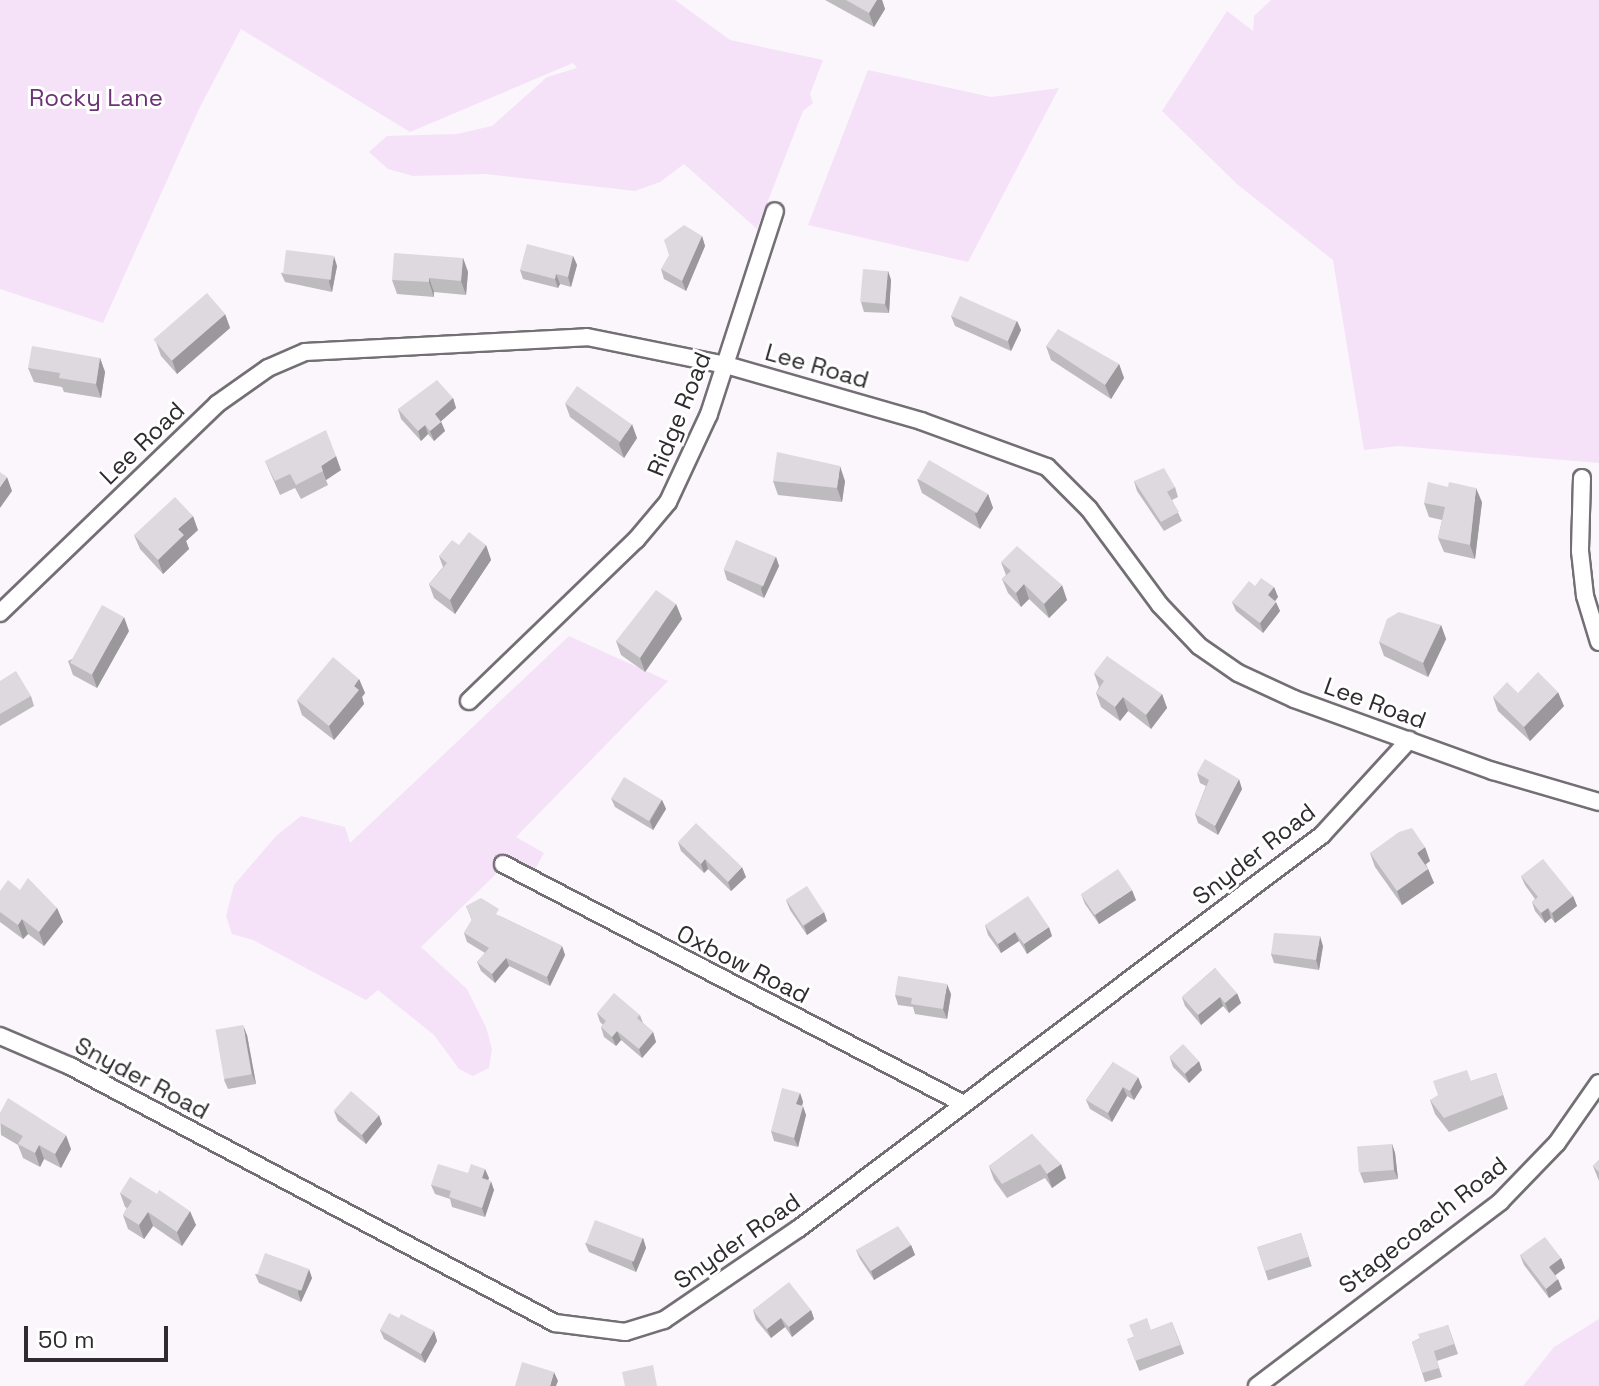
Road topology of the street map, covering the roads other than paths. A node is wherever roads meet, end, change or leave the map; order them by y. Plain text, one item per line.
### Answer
1 (775, 211) dead end
2 (726, 365) junction
3 (1582, 478) dead end
4 (0, 613) edge
5 (1599, 642) edge
6 (469, 701) dead end
7 (1409, 740) junction
8 (1599, 802) edge
9 (503, 864) dead end
10 (0, 1036) edge
11 (1599, 1083) edge
12 (962, 1103) junction
13 (1257, 1386) edge

1 - 2 street, Ridge Road
2 - 4 street, Lee Road
2 - 6 street, Ridge Road
2 - 7 street, Lee Road
3 - 5 street
7 - 8 street, Lee Road
7 - 12 street, Snyder Road
9 - 12 street, Oxbow Road
10 - 12 street, Snyder Road
11 - 13 street, Stagecoach Road

